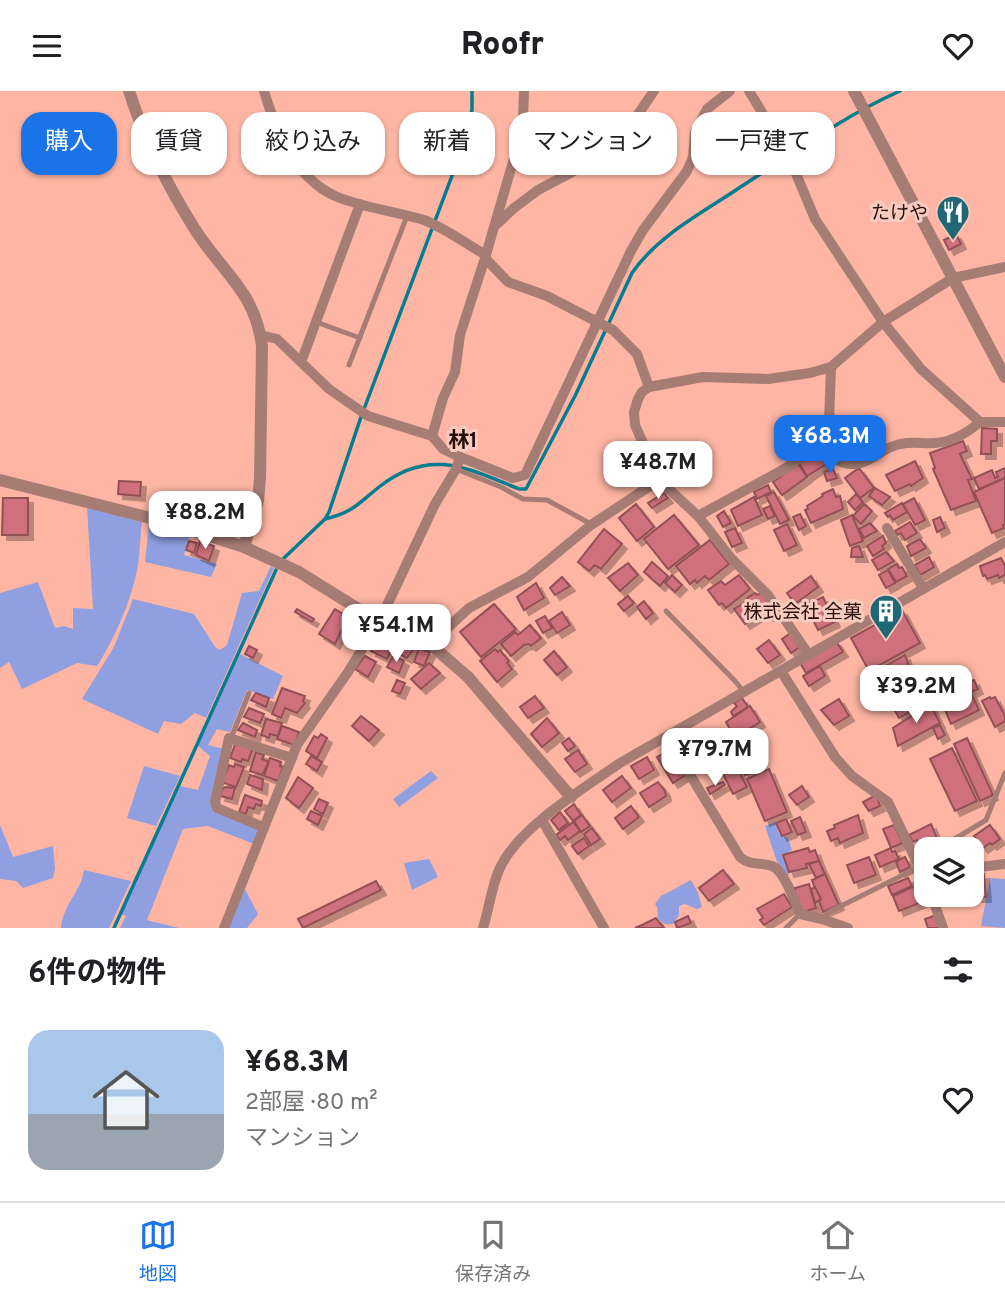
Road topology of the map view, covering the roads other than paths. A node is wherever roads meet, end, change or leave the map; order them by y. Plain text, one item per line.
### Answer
1 (129, 91) edge
2 (264, 91) edge
3 (524, 91) edge
4 (654, 91) edge
5 (730, 91) edge
6 (749, 91) edge
7 (857, 96) edge
8 (360, 204) junction
9 (407, 216) junction
10 (495, 226) junction
11 (486, 257) junction
12 (1005, 268) edge
13 (953, 278) junction
14 (316, 322) junction
15 (598, 322) junction
16 (883, 322) junction
17 (260, 335) junction
18 (360, 338) junction
19 (300, 362) junction
20 (349, 365) dead end
21 (831, 367) junction
22 (1005, 377) edge
23 (649, 387) junction
24 (980, 422) junction
25 (1005, 422) edge
26 (432, 436) junction
27 (822, 442) junction
28 (460, 457) junction
29 (456, 469) junction
30 (0, 480) edge
31 (659, 480) junction
32 (698, 516) junction
33 (591, 524) junction
34 (887, 529) dead end
35 (1005, 542) edge
36 (244, 547) junction
37 (923, 588) junction
38 (666, 611) dead end
39 (380, 619) junction
40 (430, 644) junction
41 (809, 655) junction
42 (781, 671) junction
43 (744, 692) junction
44 (249, 693) dead end
45 (667, 737) junction
46 (231, 739) junction
47 (292, 758) junction
48 (1005, 773) edge
49 (571, 797) junction
50 (542, 820) junction
51 (263, 827) junction
52 (958, 837) edge
53 (914, 851) edge
54 (1005, 864) edge
55 (914, 865) edge
56 (984, 866) edge
57 (936, 907) edge
58 (800, 914) junction
59 (822, 919) junction
60 (224, 928) edge
61 (483, 928) edge
62 (604, 928) edge
63 (786, 928) edge
64 (848, 928) edge
65 (943, 928) edge

1 - 17 street
2 - 8 street
3 - 10 street
4 - 10 street
5 - 15 street
6 - 16 street
7 - 13 street
8 - 9 street
8 - 14 street
9 - 11 street
9 - 18 lane
10 - 11 street
11 - 15 street
11 - 26 street
12 - 13 street
13 - 16 street
13 - 22 street
14 - 18 lane
14 - 19 street
15 - 23 street
15 - 28 street
16 - 21 street
16 - 24 street
17 - 19 street
17 - 36 street
18 - 20 lane
19 - 26 street
21 - 23 street
21 - 27 street
23 - 31 street
24 - 25 street
24 - 27 street
26 - 28 street
27 - 32 street
28 - 29 street
29 - 33 lane
29 - 39 street
30 - 36 street
31 - 32 street
31 - 33 street
32 - 41 street
33 - 40 street
34 - 37 street
35 - 37 street
36 - 39 street
37 - 41 street
38 - 43 lane
39 - 40 street
39 - 47 street
40 - 49 street
41 - 42 street
42 - 43 street
42 - 53 street
43 - 45 street
44 - 46 lane
45 - 49 street
45 - 58 street
46 - 47 street
46 - 51 street
47 - 51 street
48 - 52 lane
49 - 50 street
50 - 61 street
50 - 62 street
51 - 60 street
54 - 56 street
55 - 59 lane
57 - 65 street
58 - 59 street
58 - 63 lane
59 - 64 street

